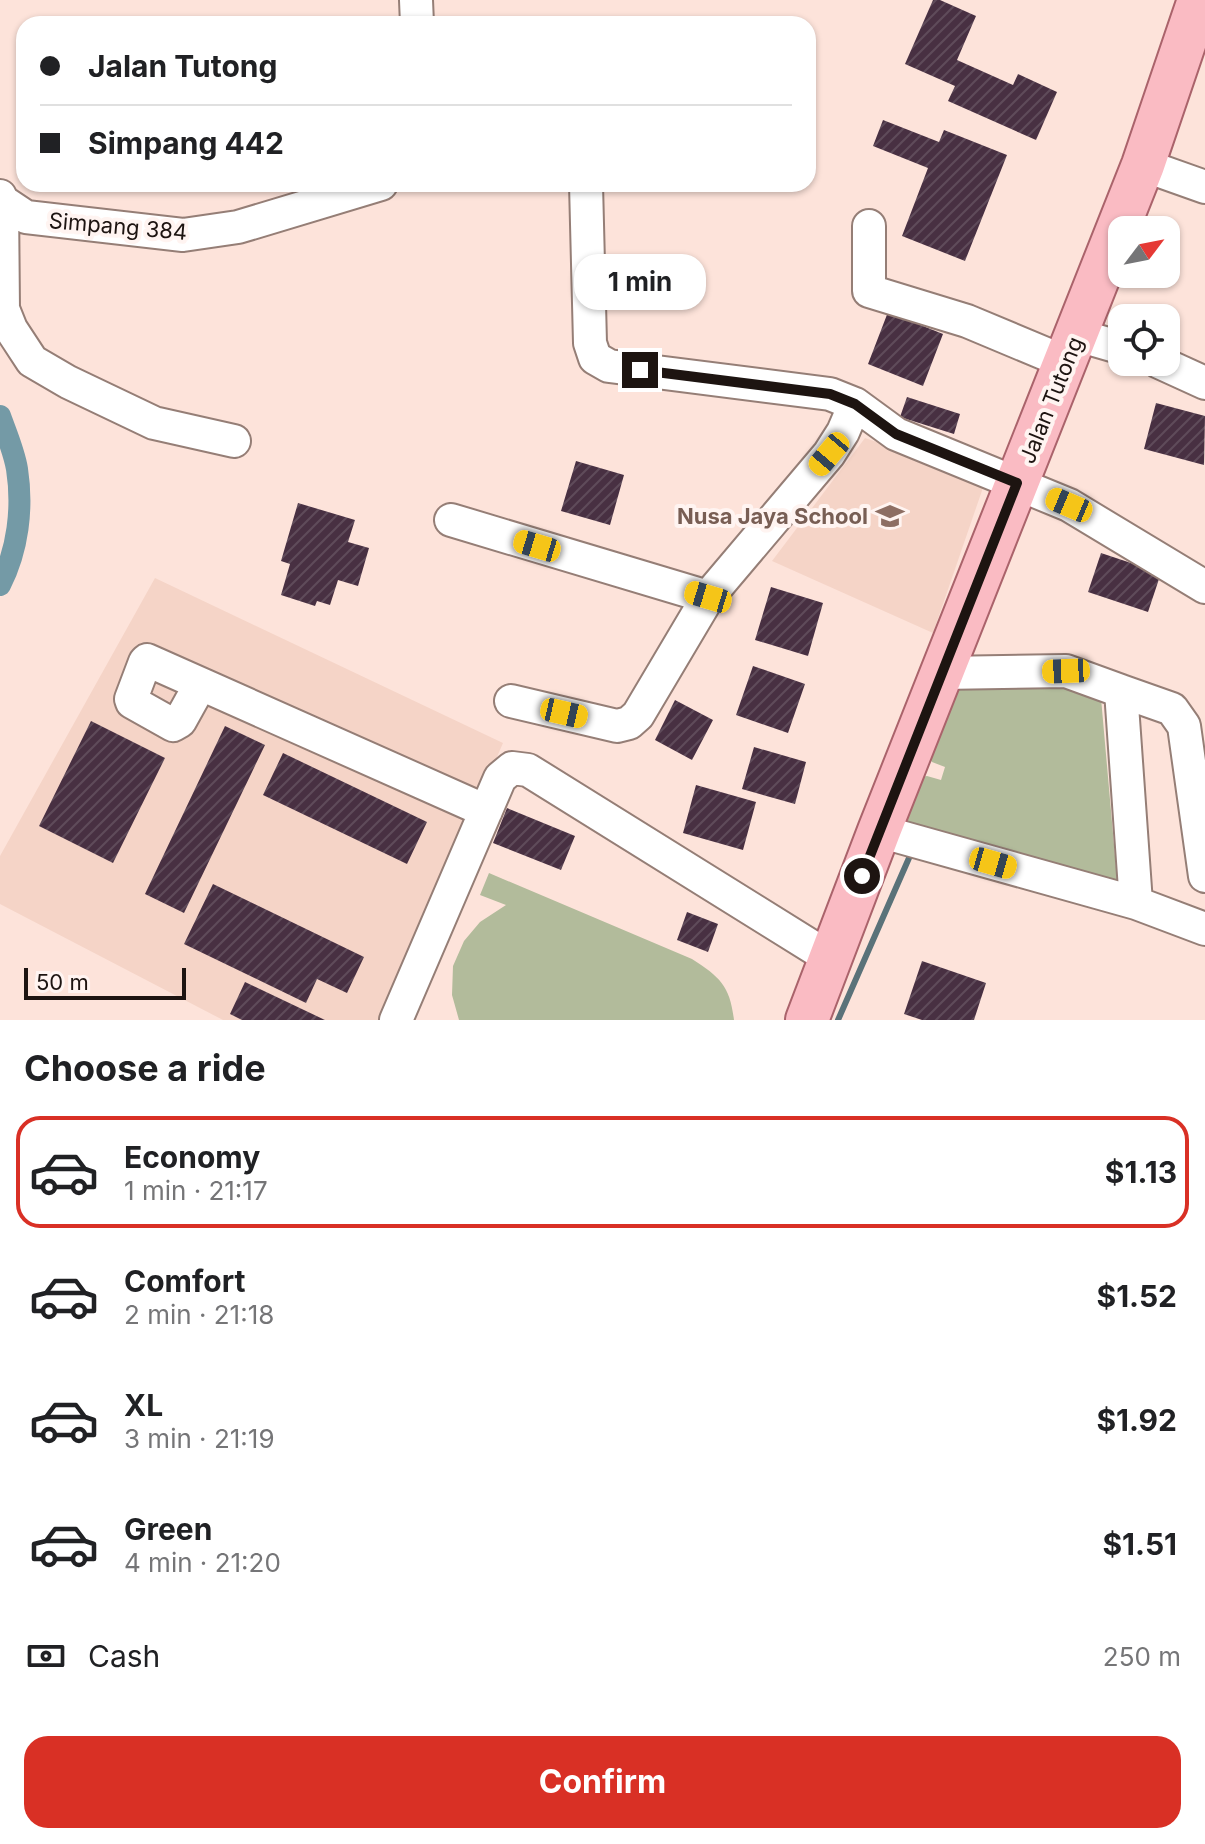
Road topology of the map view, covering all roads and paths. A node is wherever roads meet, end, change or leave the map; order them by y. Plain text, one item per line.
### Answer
1 (1199, 0) edge
2 (1143, 165) junction
3 (1205, 187) edge
4 (354, 192) edge
5 (586, 192) edge
6 (1, 198) edge
7 (869, 226) dead end
8 (1071, 348) junction
9 (1108, 348) edge
10 (1180, 372) edge
11 (1205, 383) edge
12 (855, 404) junction
13 (234, 441) dead end
14 (1017, 483) junction
15 (451, 520) dead end
16 (1205, 587) edge
17 (708, 597) junction
18 (942, 673) junction
19 (200, 685) dead end
20 (1121, 691) junction
21 (511, 701) dead end
22 (486, 811) junction
23 (879, 831) junction
24 (1205, 876) edge
25 (1136, 903) junction
26 (1205, 929) edge
27 (830, 958) junction
28 (396, 1020) edge
29 (807, 1020) edge

1 - 2 main road, Jalan Tutong
2 - 3 street
2 - 8 main road, Jalan Tutong
4 - 6 street, Simpang 384
5 - 12 street
6 - 13 street
7 - 8 street
8 - 9 street
8 - 14 main road, Jalan Tutong
10 - 11 street
12 - 14 street
12 - 17 street
14 - 16 street
14 - 18 main road, Jalan Tutong
15 - 17 street
17 - 21 street
18 - 20 street
18 - 23 main road, Jalan Tutong
19 - 22 street
20 - 24 street
20 - 25 street
22 - 27 street
22 - 28 street
23 - 25 street
23 - 27 main road, Jalan Tutong
25 - 26 street
27 - 29 main road, Jalan Tutong

